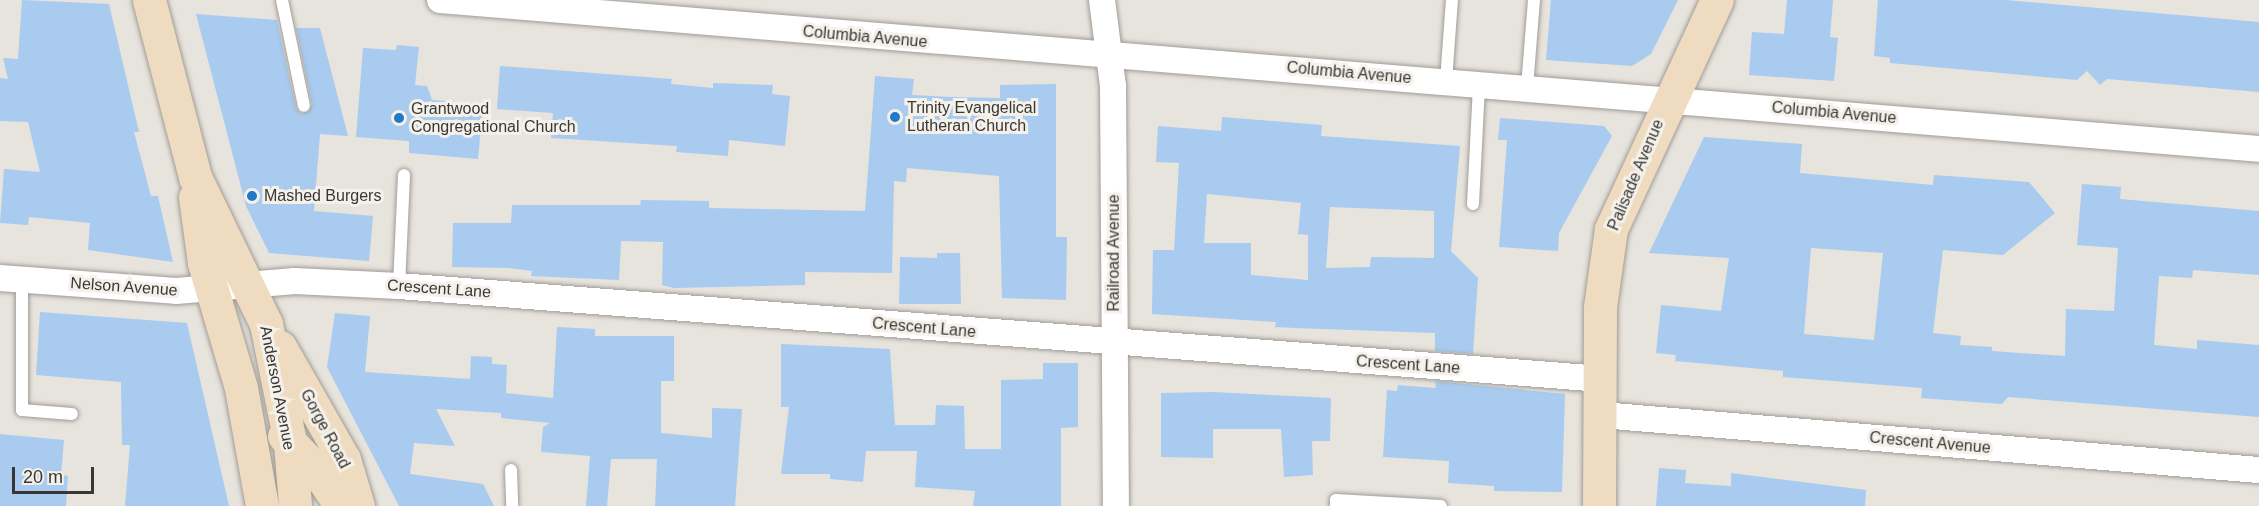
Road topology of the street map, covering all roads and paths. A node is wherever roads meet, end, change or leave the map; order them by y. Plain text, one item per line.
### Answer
1 (148, 0) edge
2 (282, 0) edge
3 (440, 0) edge
4 (1102, 0) edge
5 (1452, 0) edge
6 (1534, 0) edge
7 (1717, 0) edge
8 (578, 6) edge
9 (1109, 56) junction
10 (1446, 81) junction
11 (1479, 84) junction
12 (1527, 87) junction
13 (1669, 99) junction
14 (304, 106) dead end
15 (2259, 149) edge
16 (404, 175) dead end
17 (195, 177) junction
18 (1473, 204) dead end
19 (11, 279) edge
20 (247, 282) junction
21 (399, 286) junction
22 (212, 289) junction
23 (266, 324) junction
24 (1114, 344) junction
25 (1601, 379) junction
26 (241, 388) junction
27 (72, 414) dead end
28 (1601, 415) junction
29 (290, 442) junction
30 (511, 470) dead end
31 (2259, 470) edge
32 (1336, 503) edge
33 (262, 506) edge
34 (295, 506) edge
35 (341, 506) edge
36 (358, 506) edge
37 (512, 506) edge
38 (1116, 506) edge
39 (1441, 506) edge
40 (1599, 506) edge

1 - 17 main road, Anderson Avenue
2 - 14 lane
3 - 8 street, Columbia Avenue
4 - 9 street, Railroad Avenue
5 - 10 lane
6 - 12 lane
7 - 13 main road, Palisade Avenue
8 - 9 street, Columbia Avenue
9 - 10 street, Columbia Avenue
9 - 24 street, Railroad Avenue
10 - 11 street, Columbia Avenue
11 - 12 street, Columbia Avenue
11 - 18 lane
12 - 13 street, Columbia Avenue
13 - 15 street, Columbia Avenue
13 - 25 main road, Palisade Avenue
16 - 21 lane
17 - 20 main road, Anderson Avenue
17 - 22 main road, Anderson Avenue
19 - 22 street, Nelson Avenue
19 - 27 lane
20 - 21 street, Crescent Lane
20 - 22 street, Nelson Avenue
20 - 23 main road, Anderson Avenue
21 - 24 street, Crescent Lane
22 - 26 main road, Anderson Avenue
23 - 29 main road, Anderson Avenue
23 - 36 main road, Gorge Road
24 - 25 street, Crescent Lane
24 - 38 street, Railroad Avenue
25 - 28 main road, Palisade Avenue
26 - 29 main road, Gorge Road
26 - 33 main road, Anderson Avenue
28 - 31 street, Crescent Avenue
28 - 40 main road, Palisade Avenue
29 - 34 main road, Anderson Avenue
29 - 35 main road, Gorge Road
30 - 37 lane
32 - 39 lane

